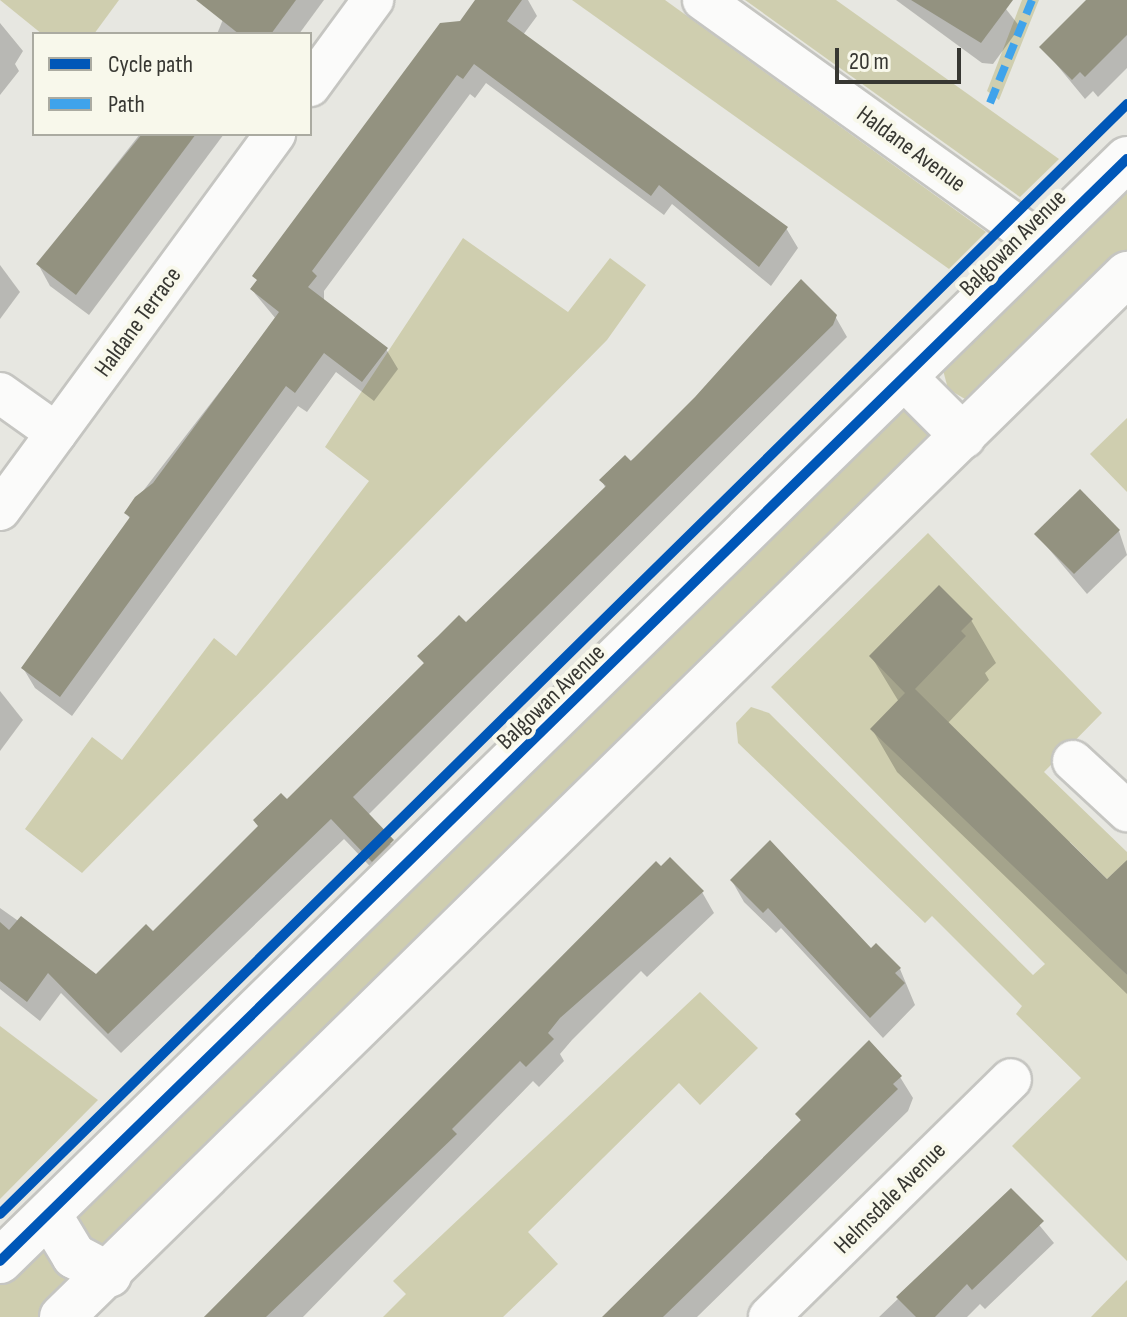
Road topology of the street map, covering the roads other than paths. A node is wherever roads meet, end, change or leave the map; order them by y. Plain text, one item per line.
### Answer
1 (373, 0) edge
2 (703, 0) edge
3 (312, 83) edge
4 (274, 136) edge
5 (1127, 159) edge
6 (1040, 242) junction
7 (1127, 274) edge
8 (906, 379) junction
9 (0, 393) edge
10 (56, 433) junction
11 (963, 436) junction
12 (0, 510) edge
13 (1073, 761) dead end
14 (1123, 800) edge
15 (1011, 1079) dead end
16 (50, 1216) junction
17 (0, 1261) edge
18 (109, 1275) junction
19 (62, 1317) edge
20 (769, 1317) edge

1 - 3 street
2 - 6 street, Haldane Avenue
4 - 10 street, Haldane Terrace
5 - 6 street, Balgowan Avenue
6 - 8 street, Balgowan Avenue
7 - 11 street
8 - 11 street
8 - 16 street, Balgowan Avenue
9 - 10 street
10 - 12 street, Haldane Terrace
11 - 18 street
13 - 14 street
15 - 20 street, Helmsdale Avenue
16 - 17 street, Balgowan Avenue
16 - 18 street
18 - 19 street

